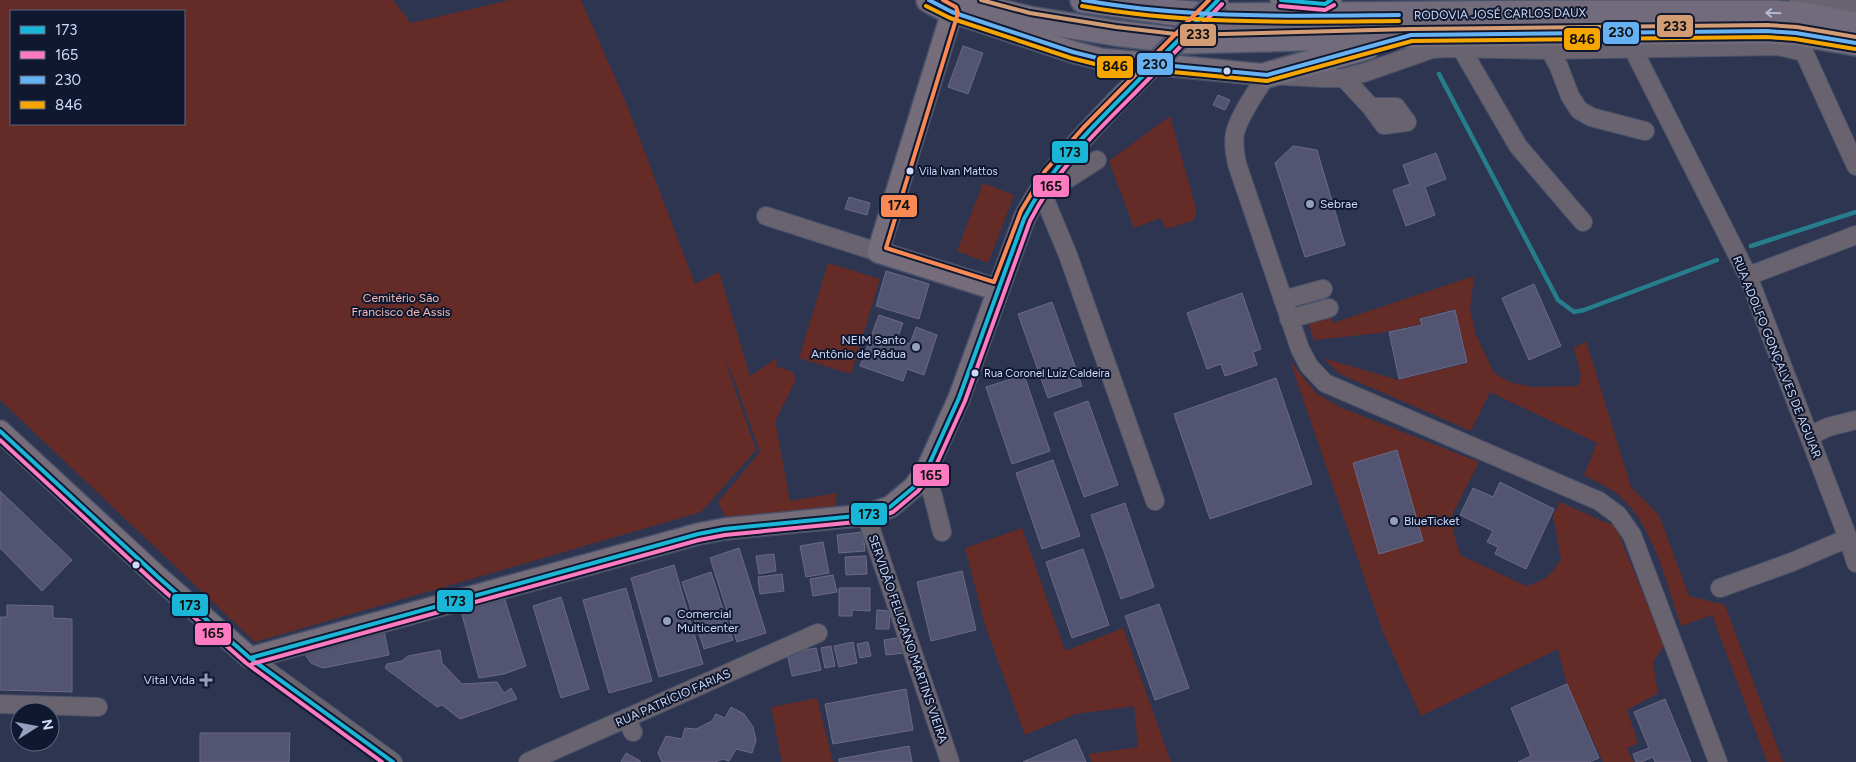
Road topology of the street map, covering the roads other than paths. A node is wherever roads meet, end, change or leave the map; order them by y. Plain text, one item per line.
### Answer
1 (929, 0) edge
2 (1083, 0) edge
3 (1218, 0) edge
4 (1281, 0) edge
5 (1434, 0) edge
6 (1635, 0) edge
7 (1799, 0) edge
8 (1328, 2) edge
9 (956, 6) edge
10 (1856, 9) edge
11 (1564, 13) junction
12 (1358, 15) junction
13 (1464, 15) junction
14 (1856, 25) edge
15 (1411, 35) junction
16 (1856, 43) edge
17 (1461, 48) junction
18 (1633, 49) junction
19 (1550, 50) junction
20 (1267, 75) junction
21 (1344, 78) junction
22 (1371, 107) dead end
23 (1645, 131) dead end
24 (1096, 160) dead end
25 (1856, 166) edge
26 (1041, 190) junction
27 (766, 216) dead end
28 (1583, 222) dead end
29 (1856, 235) edge
30 (878, 252) junction
31 (1748, 276) junction
32 (1323, 289) dead end
33 (998, 290) junction
34 (1283, 300) junction
35 (1328, 308) dead end
36 (1290, 319) junction
37 (1856, 420) edge
38 (0, 431) edge
39 (1809, 436) junction
40 (924, 474) junction
41 (1155, 501) dead end
42 (866, 515) junction
43 (942, 532) dead end
44 (1848, 538) junction
45 (1856, 563) edge
46 (1720, 588) dead end
47 (818, 633) dead end
48 (250, 658) junction
49 (0, 704) edge
50 (98, 707) dead end
51 (393, 762) edge
52 (528, 762) edge
53 (950, 762) edge
54 (1718, 762) edge

1 - 9 highway, RODOVIA JOSÉ CARLOS DAUX
2 - 12 highway, RODOVIA JOSÉ CARLOS DAUX
3 - 26 main road, bridge
4 - 8 main road
5 - 13 highway
6 - 11 street
7 - 10 street
8 - 12 highway
9 - 15 highway, RODOVIA JOSÉ CARLOS DAUX
9 - 20 main road
9 - 30 main road
11 - 13 highway, RODOVIA JOSÉ CARLOS DAUX
14 -> 11 highway, RODOVIA JOSÉ CARLOS DAUX
12 - 13 highway, RODOVIA JOSÉ CARLOS DAUX
15 - 16 highway, RODOVIA JOSÉ CARLOS DAUX
15 - 20 highway
17 - 19 street
17 - 21 street
17 - 28 street
18 - 19 street
18 - 25 street
18 - 31 street, RUA ADOLFO GONÇALVES DE AGUIAR
19 - 23 street
20 - 21 street
20 - 34 street
21 - 22 street
24 - 26 street
26 - 33 main road
26 - 41 street
27 - 30 street
29 - 31 street
30 - 33 main road
31 - 39 street, RUA ADOLFO GONÇALVES DE AGUIAR
32 - 34 street
33 - 40 main road
34 - 36 street
35 - 36 street
36 - 54 street
37 - 39 street
38 - 48 main road
39 - 44 street, RUA ADOLFO GONÇALVES DE AGUIAR
40 - 42 main road
40 - 43 street
42 - 48 main road
42 - 53 street, SERVIDÃO FELICIANO MARTINS VIEIRA
44 - 45 street, RUA ADOLFO GONÇALVES DE AGUIAR
44 - 46 street
47 - 52 street, RUA PATRÍCIO FARIAS
48 - 51 street
49 - 50 street

